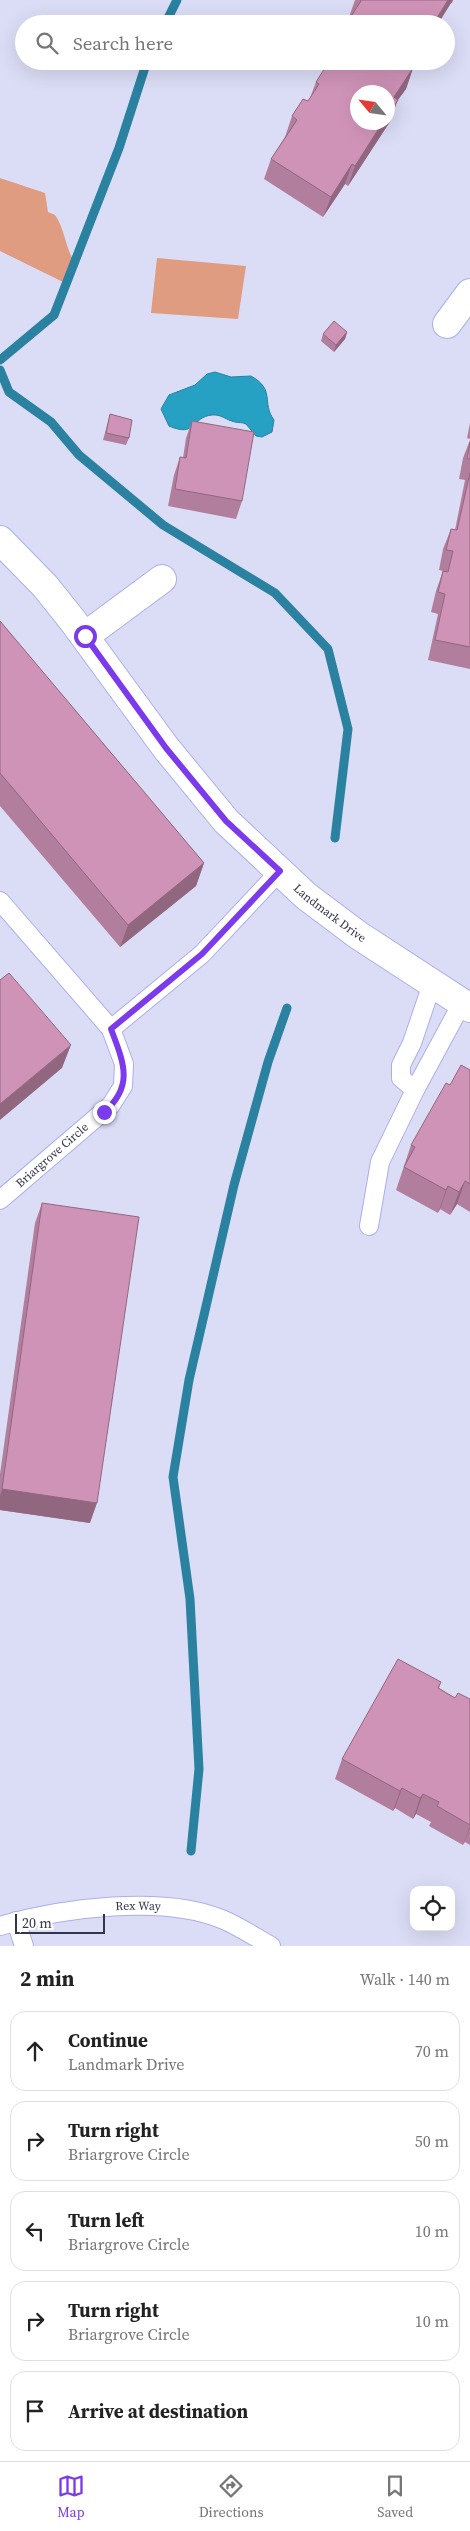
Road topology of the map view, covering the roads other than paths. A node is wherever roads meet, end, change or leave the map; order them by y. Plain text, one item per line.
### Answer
1 (470, 294) edge
2 (447, 324) dead end
3 (0, 540) edge
4 (162, 579) dead end
5 (85, 636) junction
6 (280, 871) junction
7 (0, 901) edge
8 (432, 984) junction
9 (466, 1006) edge
10 (111, 1029) junction
11 (415, 1090) junction
12 (0, 1200) edge
13 (370, 1226) dead end
14 (8, 1923) edge
15 (24, 1946) edge
16 (271, 1946) edge

1 - 2 street
3 - 5 street, Landmark Drive
4 - 5 street
5 - 6 street, Landmark Drive
6 - 8 street, Landmark Drive
6 - 10 lane
7 - 10 lane, Briargrove Circle
8 - 9 street, Landmark Drive
8 - 11 lane
9 - 11 lane
10 - 12 lane, Briargrove Circle
11 - 13 lane
14 - 15 lane
14 - 16 lane, Rex Way

